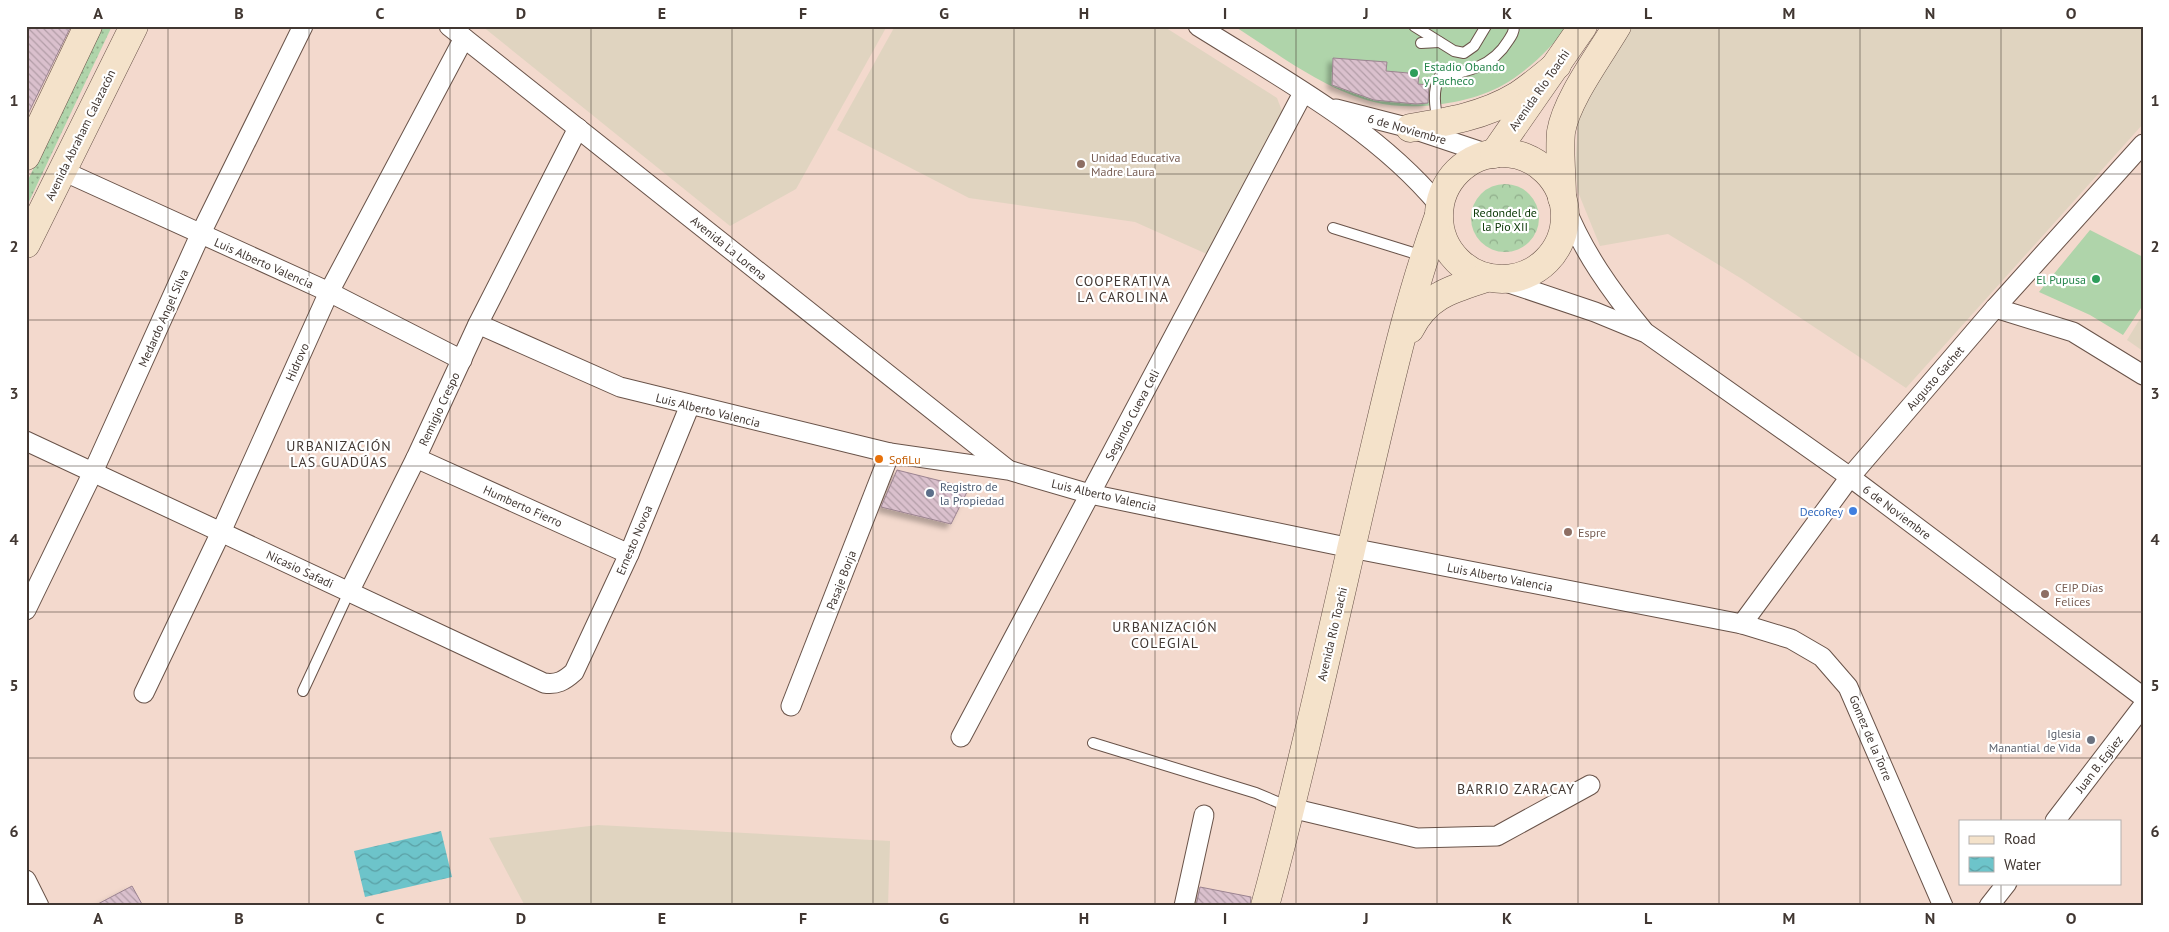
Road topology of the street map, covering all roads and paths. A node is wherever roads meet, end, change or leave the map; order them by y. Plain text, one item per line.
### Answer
1 (88, 26) edge
2 (134, 26) edge
3 (303, 26) edge
4 (1198, 26) edge
5 (1414, 26) edge
6 (1486, 26) edge
7 (1514, 26) edge
8 (1584, 26) edge
9 (1617, 26) edge
10 (457, 32) edge
11 (1439, 42) junction
12 (1421, 43) dead end
13 (1557, 65) junction
14 (1303, 93) junction
15 (1325, 106) junction
16 (1438, 124) junction
17 (578, 128) junction
18 (1410, 128) junction
19 (2143, 144) edge
20 (1491, 154) junction
21 (26, 156) edge
22 (63, 171) junction
23 (1563, 202) junction
24 (1439, 212) junction
25 (1333, 228) dead end
26 (200, 235) junction
27 (26, 244) edge
28 (1424, 256) junction
29 (1492, 279) junction
30 (329, 292) junction
31 (1995, 308) junction
32 (478, 324) junction
33 (1646, 333) junction
34 (462, 360) junction
35 (1395, 362) junction
36 (2143, 375) edge
37 (690, 406) junction
38 (26, 441) edge
39 (890, 453) junction
40 (416, 458) junction
41 (1008, 470) junction
42 (93, 472) junction
43 (1850, 477) junction
44 (1090, 494) junction
45 (221, 532) junction
46 (1351, 548) junction
47 (629, 554) junction
48 (349, 592) junction
49 (26, 610) edge
50 (1742, 624) junction
51 (574, 672) joint
52 (303, 691) dead end
53 (144, 693) dead end
54 (2143, 696) edge
55 (791, 706) dead end
56 (2143, 706) edge
57 (961, 737) dead end
58 (1093, 742) dead end
59 (1590, 785) dead end
60 (1291, 808) junction
61 (1204, 815) dead end
62 (2056, 820) edge
63 (26, 880) edge
64 (2006, 884) edge
65 (39, 906) edge
66 (1184, 906) edge
67 (1266, 906) edge
68 (1944, 906) edge
69 (1989, 906) edge

1 - 21 main road
2 - 22 main road, Avenida Abraham Calazacón
3 - 26 street, Medardo Angel Silva
4 - 14 street, 6 de Noviembre
5 - 11 lane
6 - 11 lane
7 - 16 lane
8 - 13 main road, Avenida Río Toachi
9 - 23 main road
10 - 17 street, Avenida La Lorena
10 - 30 street, Hidrovo
11 - 12 lane
13 - 16 main road
13 - 20 main road, Avenida Río Toachi
14 - 15 street, 6 de Noviembre
14 - 44 street, Segundo Cueva Celi
15 - 18 street, 6 de Noviembre
15 - 24 street, 6 de Noviembre
16 - 18 main road
17 - 32 street, Remigio Crespo
17 - 41 street, Avenida La Lorena
18 - 20 street, 6 de Noviembre
19 - 31 street, Augusto Gachet
20 - 23 main road
20 - 24 main road
22 - 26 street, Luis Alberto Valencia
22 - 27 main road, Avenida Abraham Calazacón
23 - 29 main road
23 - 33 street, 6 de Noviembre
24 - 28 main road, Avenida Río Toachi
24 - 29 main road
25 - 28 lane
26 - 30 street, Luis Alberto Valencia
26 - 42 street, Medardo Angel Silva
28 - 35 main road, Avenida Río Toachi
29 - 33 street, 6 de Noviembre
29 - 35 main road, Avenida Río Toachi
30 - 34 street, Luis Alberto Valencia
30 - 45 street, Hidrovo
31 - 36 street
31 - 43 street, Augusto Gachet
32 - 34 street, Remigio Crespo
32 - 37 street, Luis Alberto Valencia
33 - 43 street, 6 de Noviembre
34 - 40 street, Remigio Crespo
35 - 46 main road, Avenida Río Toachi
37 - 39 street, Luis Alberto Valencia
37 - 47 street, Ernesto Novoa
38 - 42 street, Nicasio Safadi
39 - 41 street, Luis Alberto Valencia
39 - 55 street, Pasaje Borja
40 - 47 street, Humberto Fierro
40 - 48 street, Remigio Crespo
41 - 44 street, Luis Alberto Valencia
42 - 45 street, Nicasio Safadi
42 - 49 street, Medardo Angel Silva
43 - 50 street, Augusto Gachet
43 - 54 street, 6 de Noviembre
44 - 46 street, Luis Alberto Valencia
44 - 57 street, Segundo Cueva Celi
45 - 48 street, Nicasio Safadi
45 - 53 street, Hidrovo
46 - 50 street, Luis Alberto Valencia
46 - 60 main road, Avenida Río Toachi
47 - 51 street, Ernesto Novoa
48 - 51 street, Nicasio Safadi
48 - 52 lane, Remigio Crespo
50 - 68 street, Gomez de la Torre
56 - 62 street, Juan B. Egüez
58 - 60 lane
59 - 60 street
60 - 67 main road, Avenida Río Toachi
61 - 66 street
63 - 65 street
64 - 69 street

